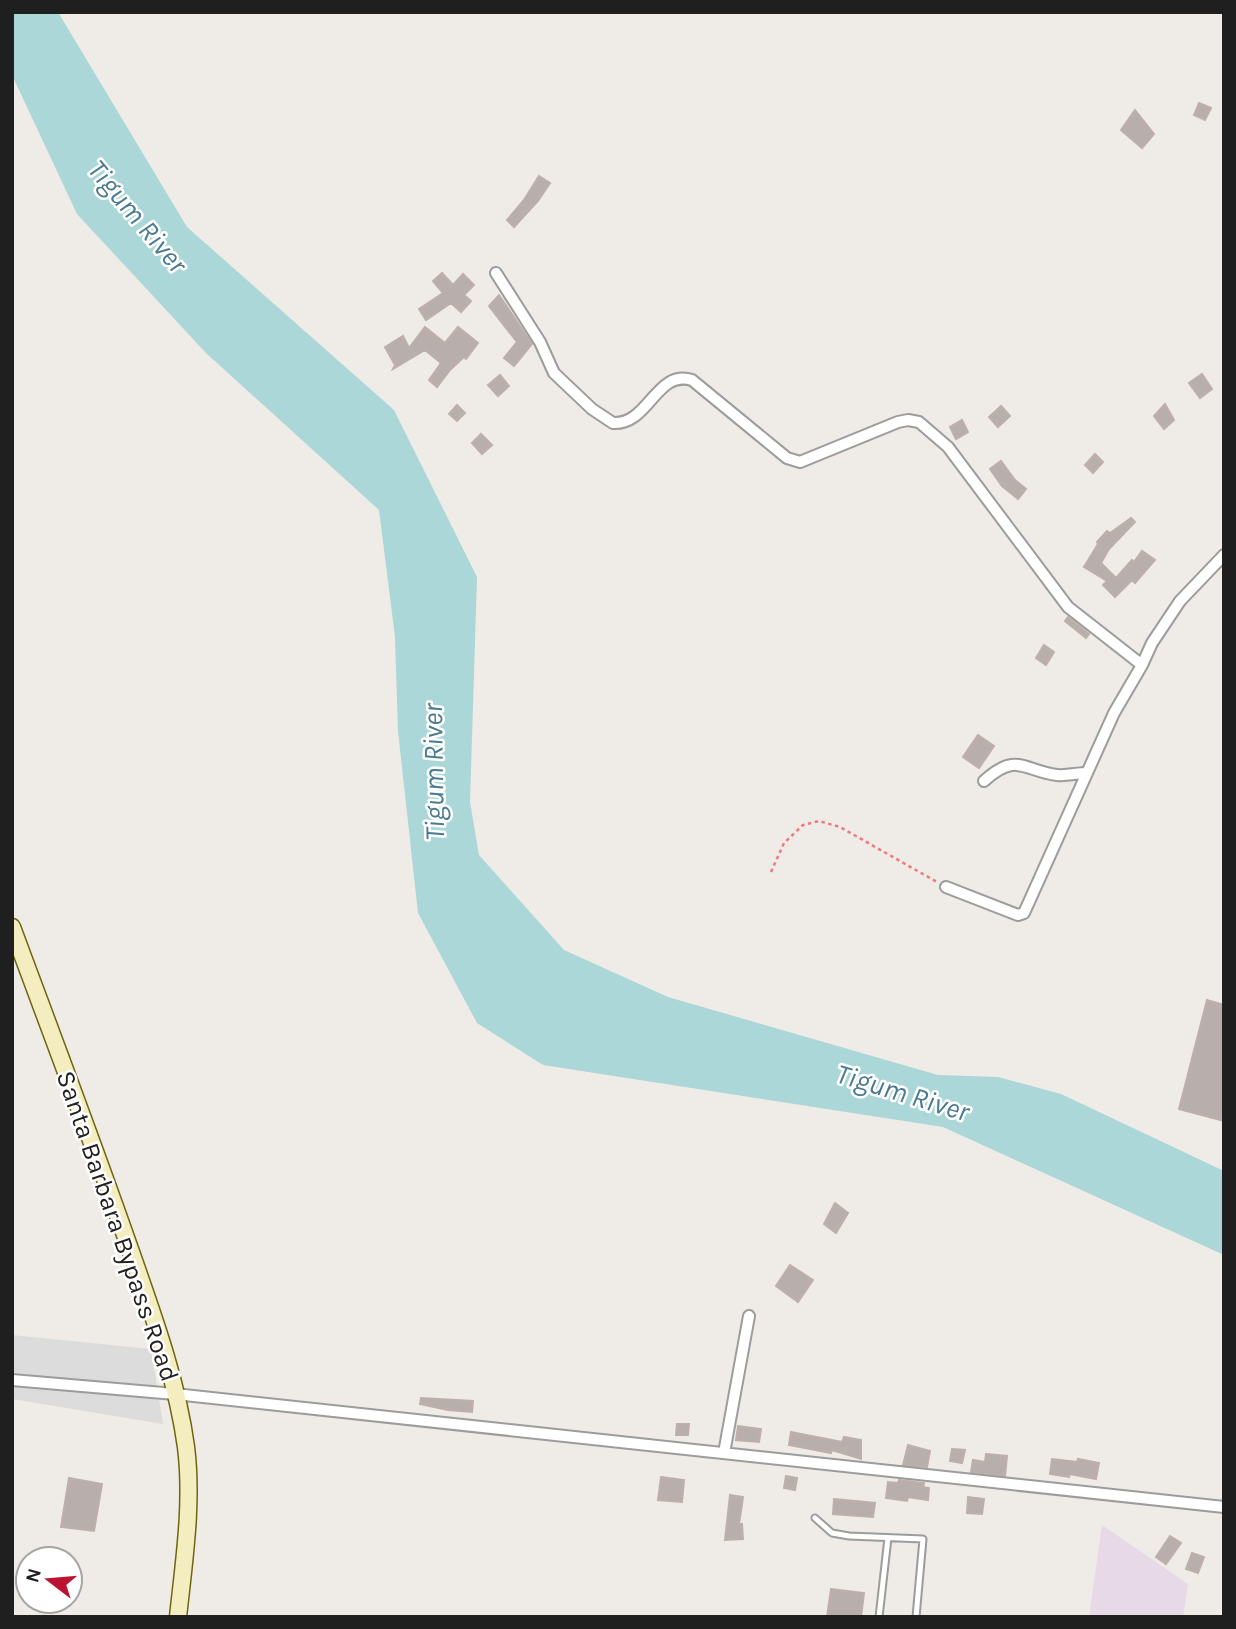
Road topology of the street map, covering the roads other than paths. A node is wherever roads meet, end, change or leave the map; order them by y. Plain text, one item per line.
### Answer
1 (496, 273) dead end
2 (1224, 555) edge
3 (1142, 665) junction
4 (1086, 773) junction
5 (984, 781) dead end
6 (946, 887) road end
7 (12, 927) edge
8 (749, 1316) dead end
9 (12, 1380) edge
10 (175, 1394) junction
11 (724, 1453) junction
12 (1224, 1507) edge
13 (815, 1518) dead end
14 (888, 1538) junction
15 (178, 1617) edge
16 (879, 1617) edge
17 (916, 1617) edge

1 - 3 street
2 - 3 street
3 - 4 street
4 - 5 street
4 - 6 street
7 - 10 main road, Santa Barbara Bypass Road
8 - 11 street
9 - 10 street
10 - 11 street
10 - 15 main road, Santa Barbara Bypass Road
11 - 12 street
13 - 14 lane
14 - 16 lane
14 - 17 lane

